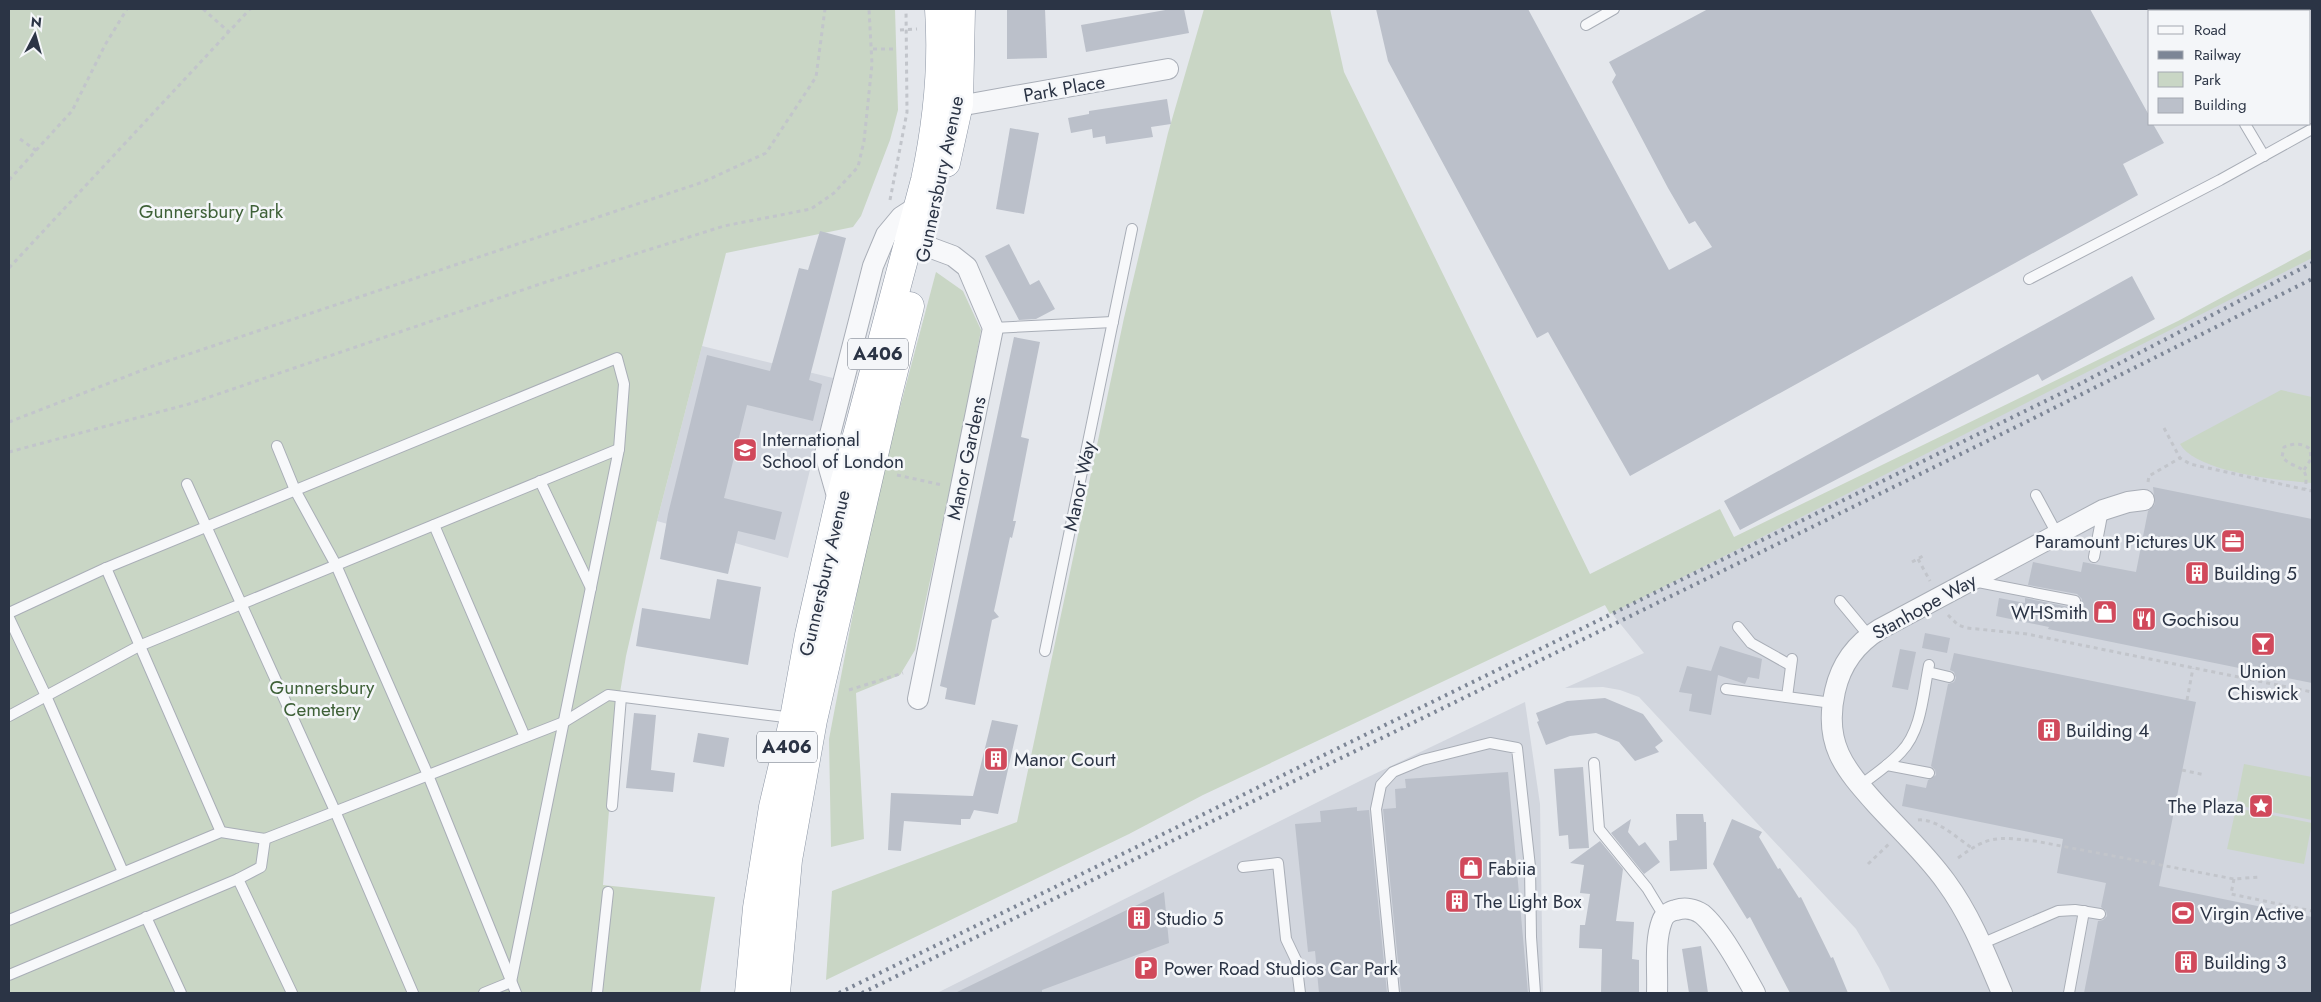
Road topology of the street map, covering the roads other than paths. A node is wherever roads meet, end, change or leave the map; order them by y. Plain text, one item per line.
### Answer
1 (961, 9) edge
2 (1614, 9) edge
3 (928, 15) edge
4 (1586, 25) dead end
5 (1168, 69) dead end
6 (959, 104) junction
7 (2246, 125) edge
8 (2312, 129) edge
9 (2264, 156) junction
10 (918, 206) junction
11 (1132, 229) dead end
12 (926, 246) junction
13 (2029, 279) dead end
14 (1113, 322) junction
15 (993, 328) junction
16 (277, 446) dead end
17 (619, 449) junction
18 (540, 481) junction
19 (187, 484) dead end
20 (296, 490) junction
21 (2036, 495) dead end
22 (2147, 501) road end
23 (839, 503) junction
24 (2104, 510) junction
25 (434, 525) junction
26 (206, 527) junction
27 (2057, 534) junction
28 (2094, 557) dead end
29 (336, 565) junction
30 (106, 568) junction
31 (1970, 581) junction
32 (591, 588) junction
33 (1840, 601) dead end
34 (2075, 601) dead end
35 (240, 604) junction
36 (9, 613) edge
37 (9, 618) edge
38 (1738, 627) dead end
39 (1869, 636) junction
40 (139, 646) junction
41 (1045, 651) dead end
42 (1949, 677) dead end
43 (1726, 689) dead end
44 (46, 696) junction
45 (621, 697) junction
46 (1787, 697) junction
47 (918, 699) dead end
48 (1832, 703) junction
49 (9, 716) edge
50 (794, 718) junction
51 (564, 722) junction
52 (525, 737) junction
53 (1594, 763) dead end
54 (1887, 765) junction
55 (1930, 773) dead end
56 (428, 775) junction
57 (1859, 786) junction
58 (612, 806) dead end
59 (335, 811) junction
60 (220, 832) junction
61 (265, 839) junction
62 (1242, 867) dead end
63 (123, 872) junction
64 (238, 879) junction
65 (608, 892) dead end
66 (2084, 911) junction
67 (2100, 914) dead end
68 (1664, 916) junction
69 (146, 917) junction
70 (9, 920) edge
71 (1981, 944) junction
72 (9, 975) edge
73 (511, 982) junction
74 (181, 993) edge
75 (292, 993) edge
76 (413, 993) edge
77 (484, 993) edge
78 (516, 993) edge
79 (598, 993) edge
80 (749, 993) edge
81 (776, 993) edge
82 (1300, 993) edge
83 (1394, 993) edge
84 (1535, 993) edge
85 (1657, 993) edge
86 (1755, 993) edge
87 (2002, 993) edge
88 (2068, 993) edge

1 - 6 highway, Gunnersbury Avenue / A406
2 - 4 lane
3 - 10 highway, Gunnersbury Avenue / A406
5 - 6 street, Park Place
6 - 12 highway, Gunnersbury Avenue / A406
7 - 9 lane
8 - 9 lane
9 - 13 lane
10 - 23 highway, Gunnersbury Avenue / A406
10 - 23 street
11 - 14 lane, Manor Way
12 - 15 street
12 - 81 highway, Gunnersbury Avenue / A406
14 - 15 lane
14 - 41 lane, Manor Way
15 - 47 street, Manor Gardens
16 - 20 lane
17 - 18 lane
17 - 20 lane
17 - 32 lane
18 - 25 lane
18 - 32 lane
19 - 26 lane
20 - 26 lane
20 - 29 lane
21 - 27 lane
22 - 24 street, Stanhope Way
23 - 50 highway, Gunnersbury Avenue / A406
24 - 27 street, Stanhope Way
24 - 28 lane
25 - 29 lane
25 - 52 lane
26 - 30 lane
26 - 35 lane
27 - 31 street, Stanhope Way
29 - 35 lane
29 - 56 lane
30 - 36 lane
30 - 40 lane
31 - 34 lane
31 - 39 street, Stanhope Way
32 - 51 lane
33 - 39 lane
35 - 40 lane
35 - 59 lane
37 - 44 lane
38 - 46 lane
39 - 48 street, Stanhope Way
40 - 44 lane
40 - 60 lane
42 - 54 lane
43 - 46 lane
44 - 49 lane
44 - 63 lane
45 - 50 lane
45 - 51 lane
45 - 58 lane
46 - 48 lane
48 - 57 street, Stanhope Way
50 - 80 highway, Gunnersbury Avenue / A406
51 - 52 lane
51 - 73 lane
52 - 56 lane
53 - 68 lane
54 - 55 lane
54 - 57 lane
56 - 59 lane
56 - 73 lane
57 - 71 street, Stanhope Way
59 - 61 lane
59 - 76 lane
60 - 61 lane
60 - 63 lane
61 - 64 lane
62 - 82 lane
63 - 70 lane
64 - 69 lane
64 - 75 lane
65 - 79 lane
66 - 67 lane
66 - 71 lane
66 - 88 lane
68 - 85 street
68 - 86 street
69 - 72 lane
69 - 74 lane
71 - 87 street, Stanhope Way
73 - 77 lane
73 - 78 lane
83 - 84 lane

